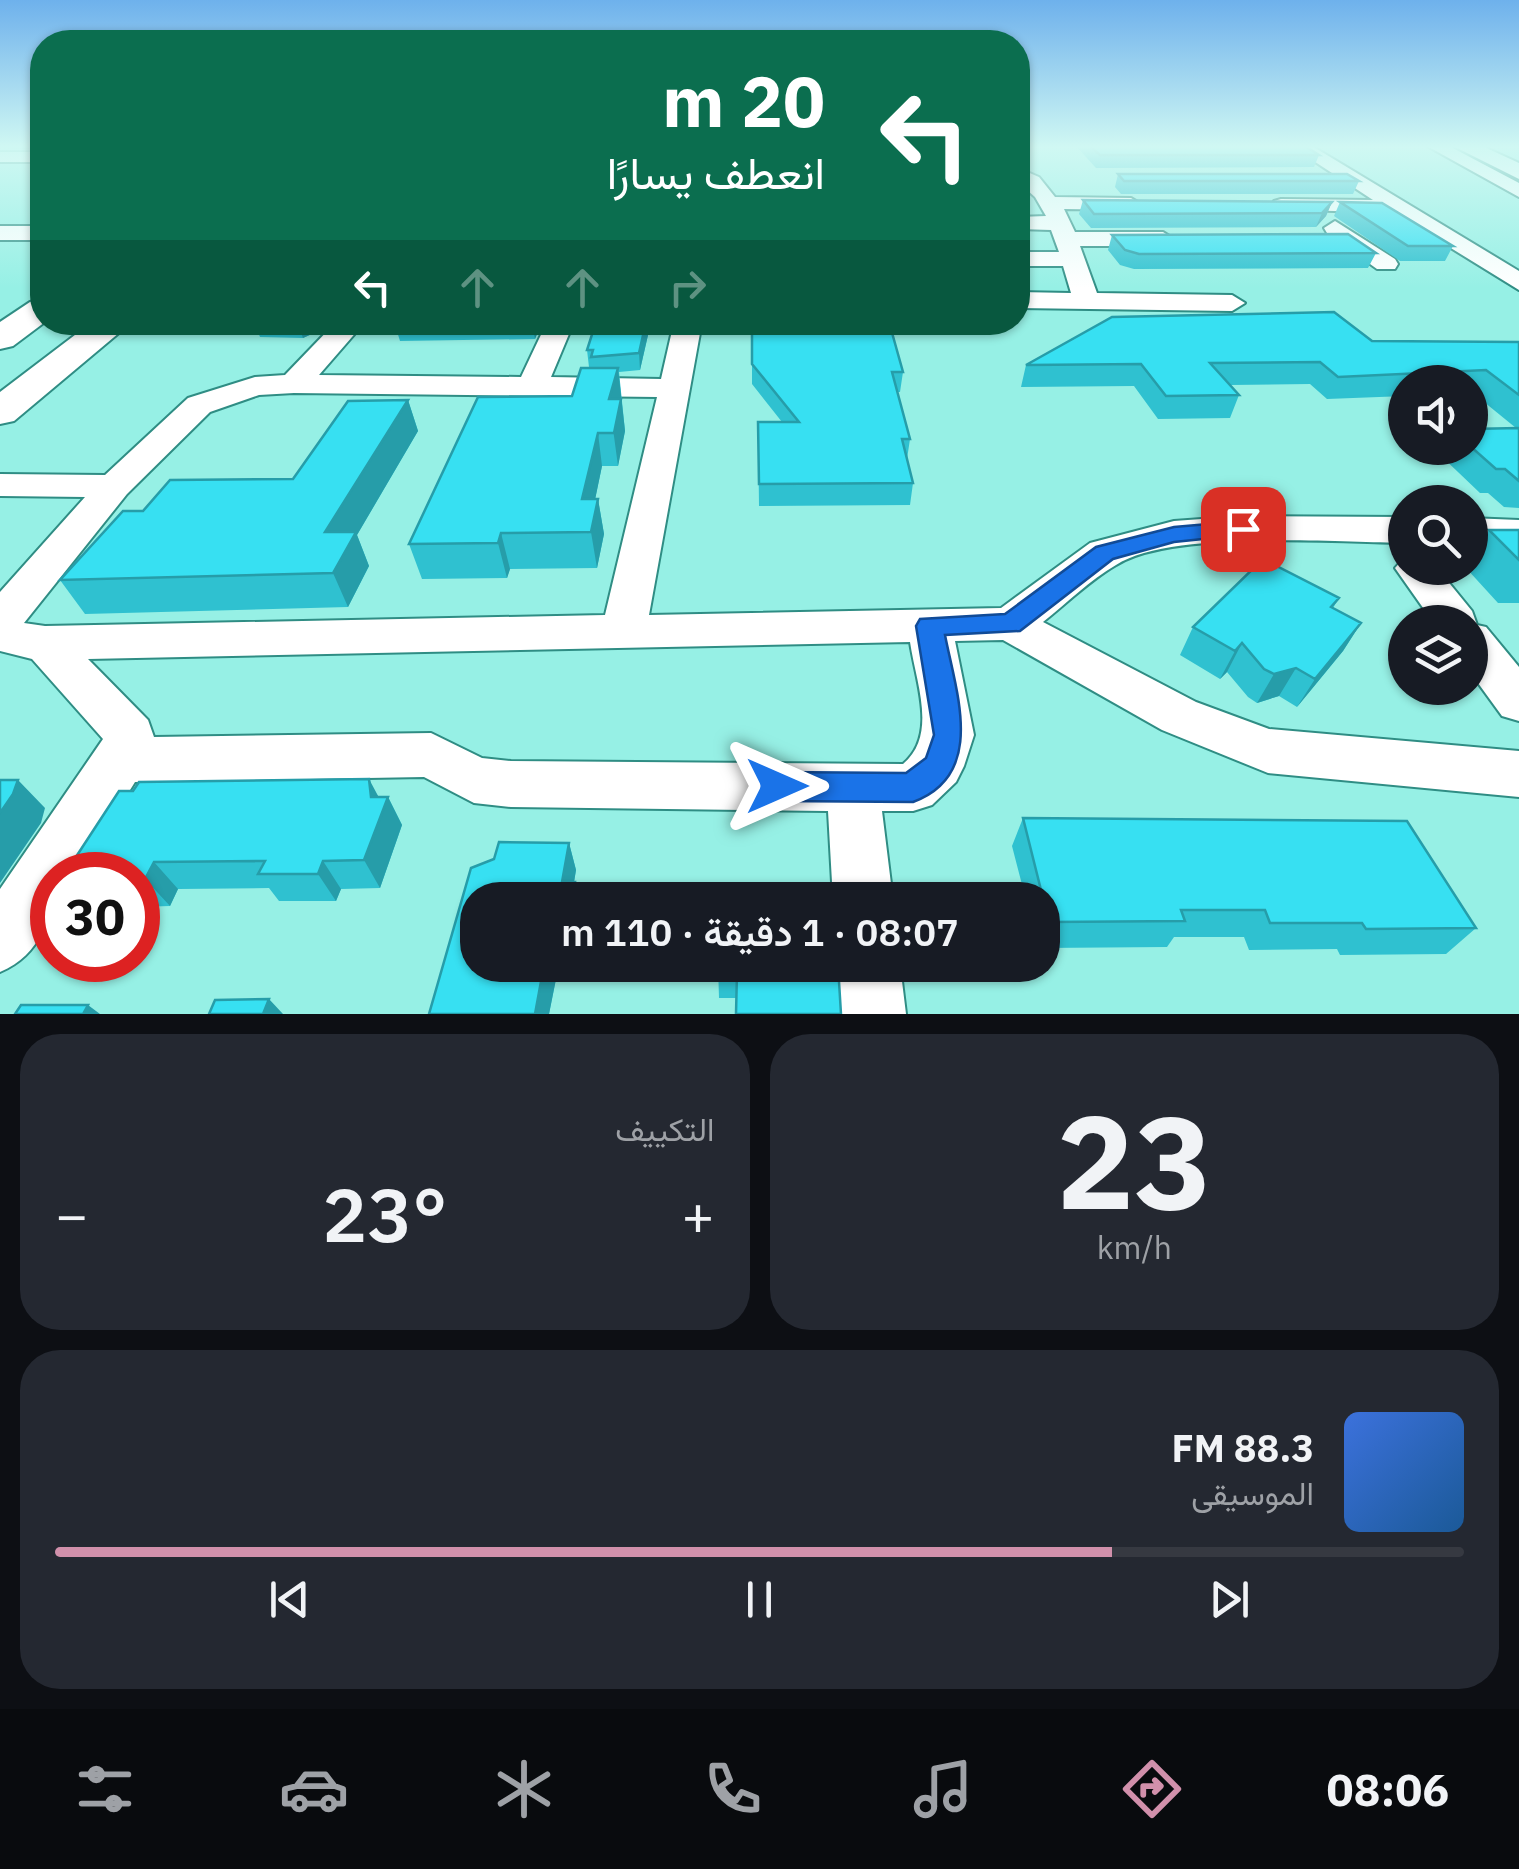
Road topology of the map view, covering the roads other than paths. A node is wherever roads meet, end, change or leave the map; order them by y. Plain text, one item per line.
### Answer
1 (1376, 193) edge
2 (1147, 204) edge
3 (1045, 205) edge
4 (1265, 205) edge
5 (1304, 206) junction
6 (1398, 206) junction
7 (0, 233) edge
8 (30, 234) edge
9 (1030, 235) edge
10 (1178, 238) edge
11 (1310, 238) edge
12 (1348, 238) junction
13 (1386, 264) dead end
14 (1519, 282) edge
15 (1030, 300) edge
16 (1086, 301) junction
17 (1232, 303) dead end
18 (30, 317) edge
19 (99, 335) edge
20 (340, 335) edge
21 (555, 335) edge
22 (685, 335) edge
23 (0, 338) edge
24 (294, 384) junction
25 (532, 386) junction
26 (673, 388) junction
27 (0, 412) edge
28 (0, 485) edge
29 (114, 486) junction
30 (1488, 532) edge
31 (1519, 533) edge
32 (1388, 537) edge
33 (1428, 585) edge
34 (1444, 605) edge
35 (1010, 624) junction
36 (930, 626) junction
37 (623, 634) junction
38 (45, 643) junction
39 (1488, 662) edge
40 (1519, 702) edge
41 (121, 760) junction
42 (1519, 774) edge
43 (853, 787) junction
44 (861, 882) edge
45 (0, 941) edge
46 (871, 982) edge
47 (874, 1014) edge

1 - 6 street
2 - 3 street
3 - 9 street
3 - 10 street
3 - 16 street
4 - 5 street
5 - 6 street
5 - 12 street
6 - 14 street
7 - 8 street
11 - 12 street
12 - 13 street
15 - 16 street
16 - 17 street
18 - 23 street
19 - 27 street
20 - 24 street
21 - 25 street
22 - 26 street
24 - 25 street
24 - 29 street
25 - 26 street
26 - 37 street
28 - 29 street
29 - 38 street
30 - 31 street
32 - 35 street
33 - 34 street
35 - 36 street
35 - 42 street
36 - 37 street
36 - 43 street
37 - 38 street
38 - 41 street
39 - 40 street
41 - 43 street
41 - 45 street
43 - 44 street
46 - 47 street

